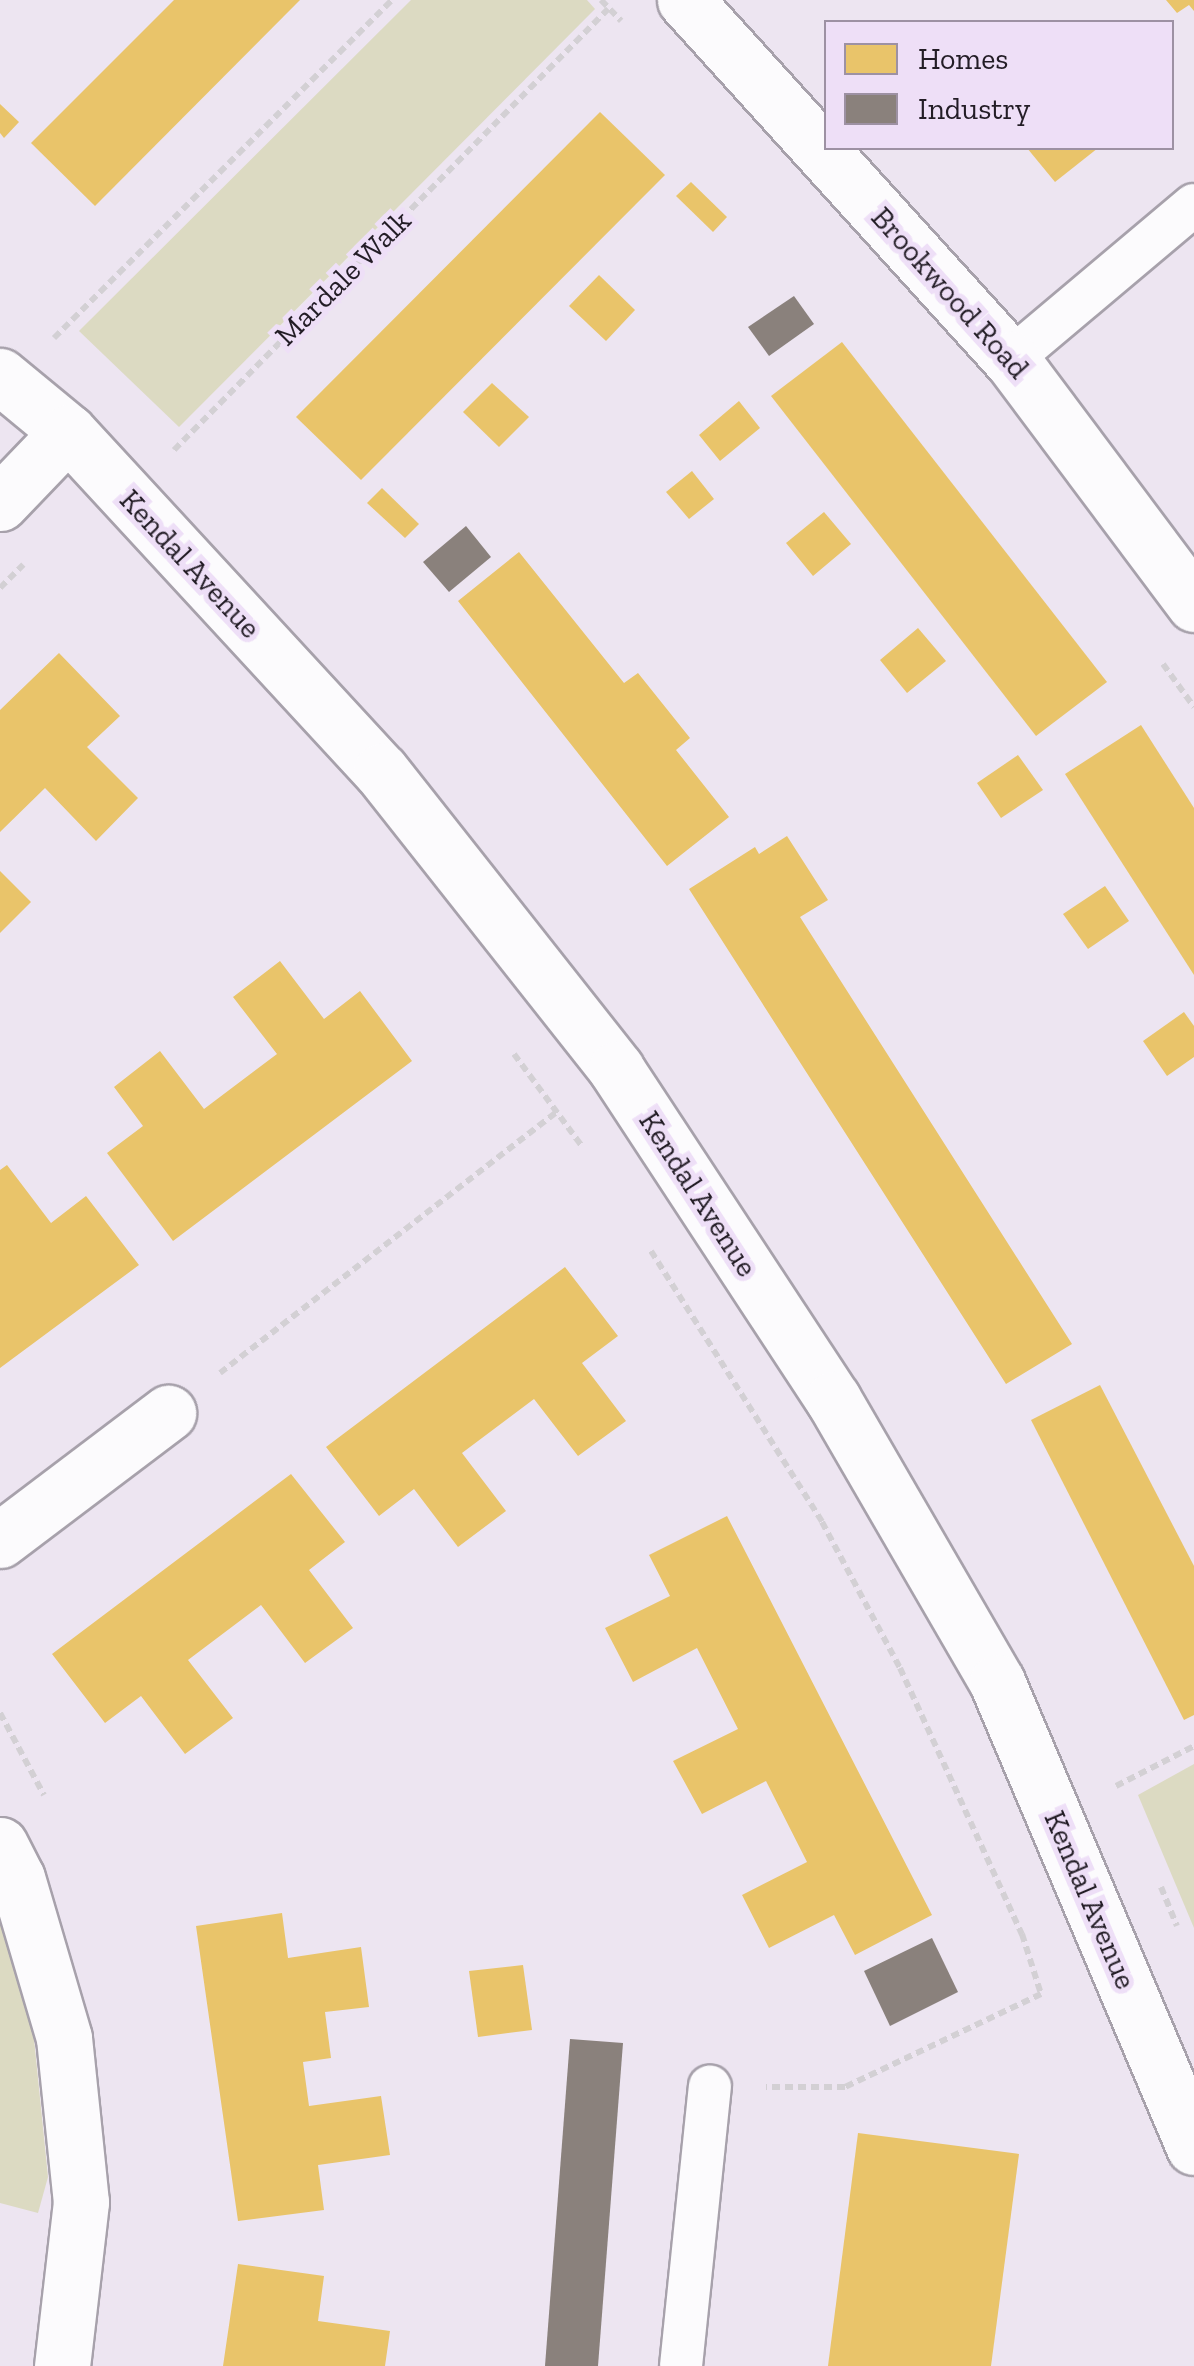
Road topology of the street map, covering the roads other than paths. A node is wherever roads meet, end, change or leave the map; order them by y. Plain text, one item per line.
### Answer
1 (685, 0) edge
2 (1194, 205) edge
3 (1011, 359) junction
4 (4, 380) edge
5 (68, 432) junction
6 (0, 502) edge
7 (1194, 604) edge
8 (168, 1413) road end
9 (0, 1540) edge
10 (0, 1845) edge
11 (710, 2086) road end
12 (1194, 2147) edge
13 (62, 2366) edge
14 (681, 2366) edge

1 - 3 street, Brookwood Road
2 - 3 lane
3 - 7 street, Brookwood Road
4 - 5 street, Kendal Avenue
5 - 6 street
5 - 12 street, Kendal Avenue
8 - 9 street
10 - 13 street
11 - 14 lane

